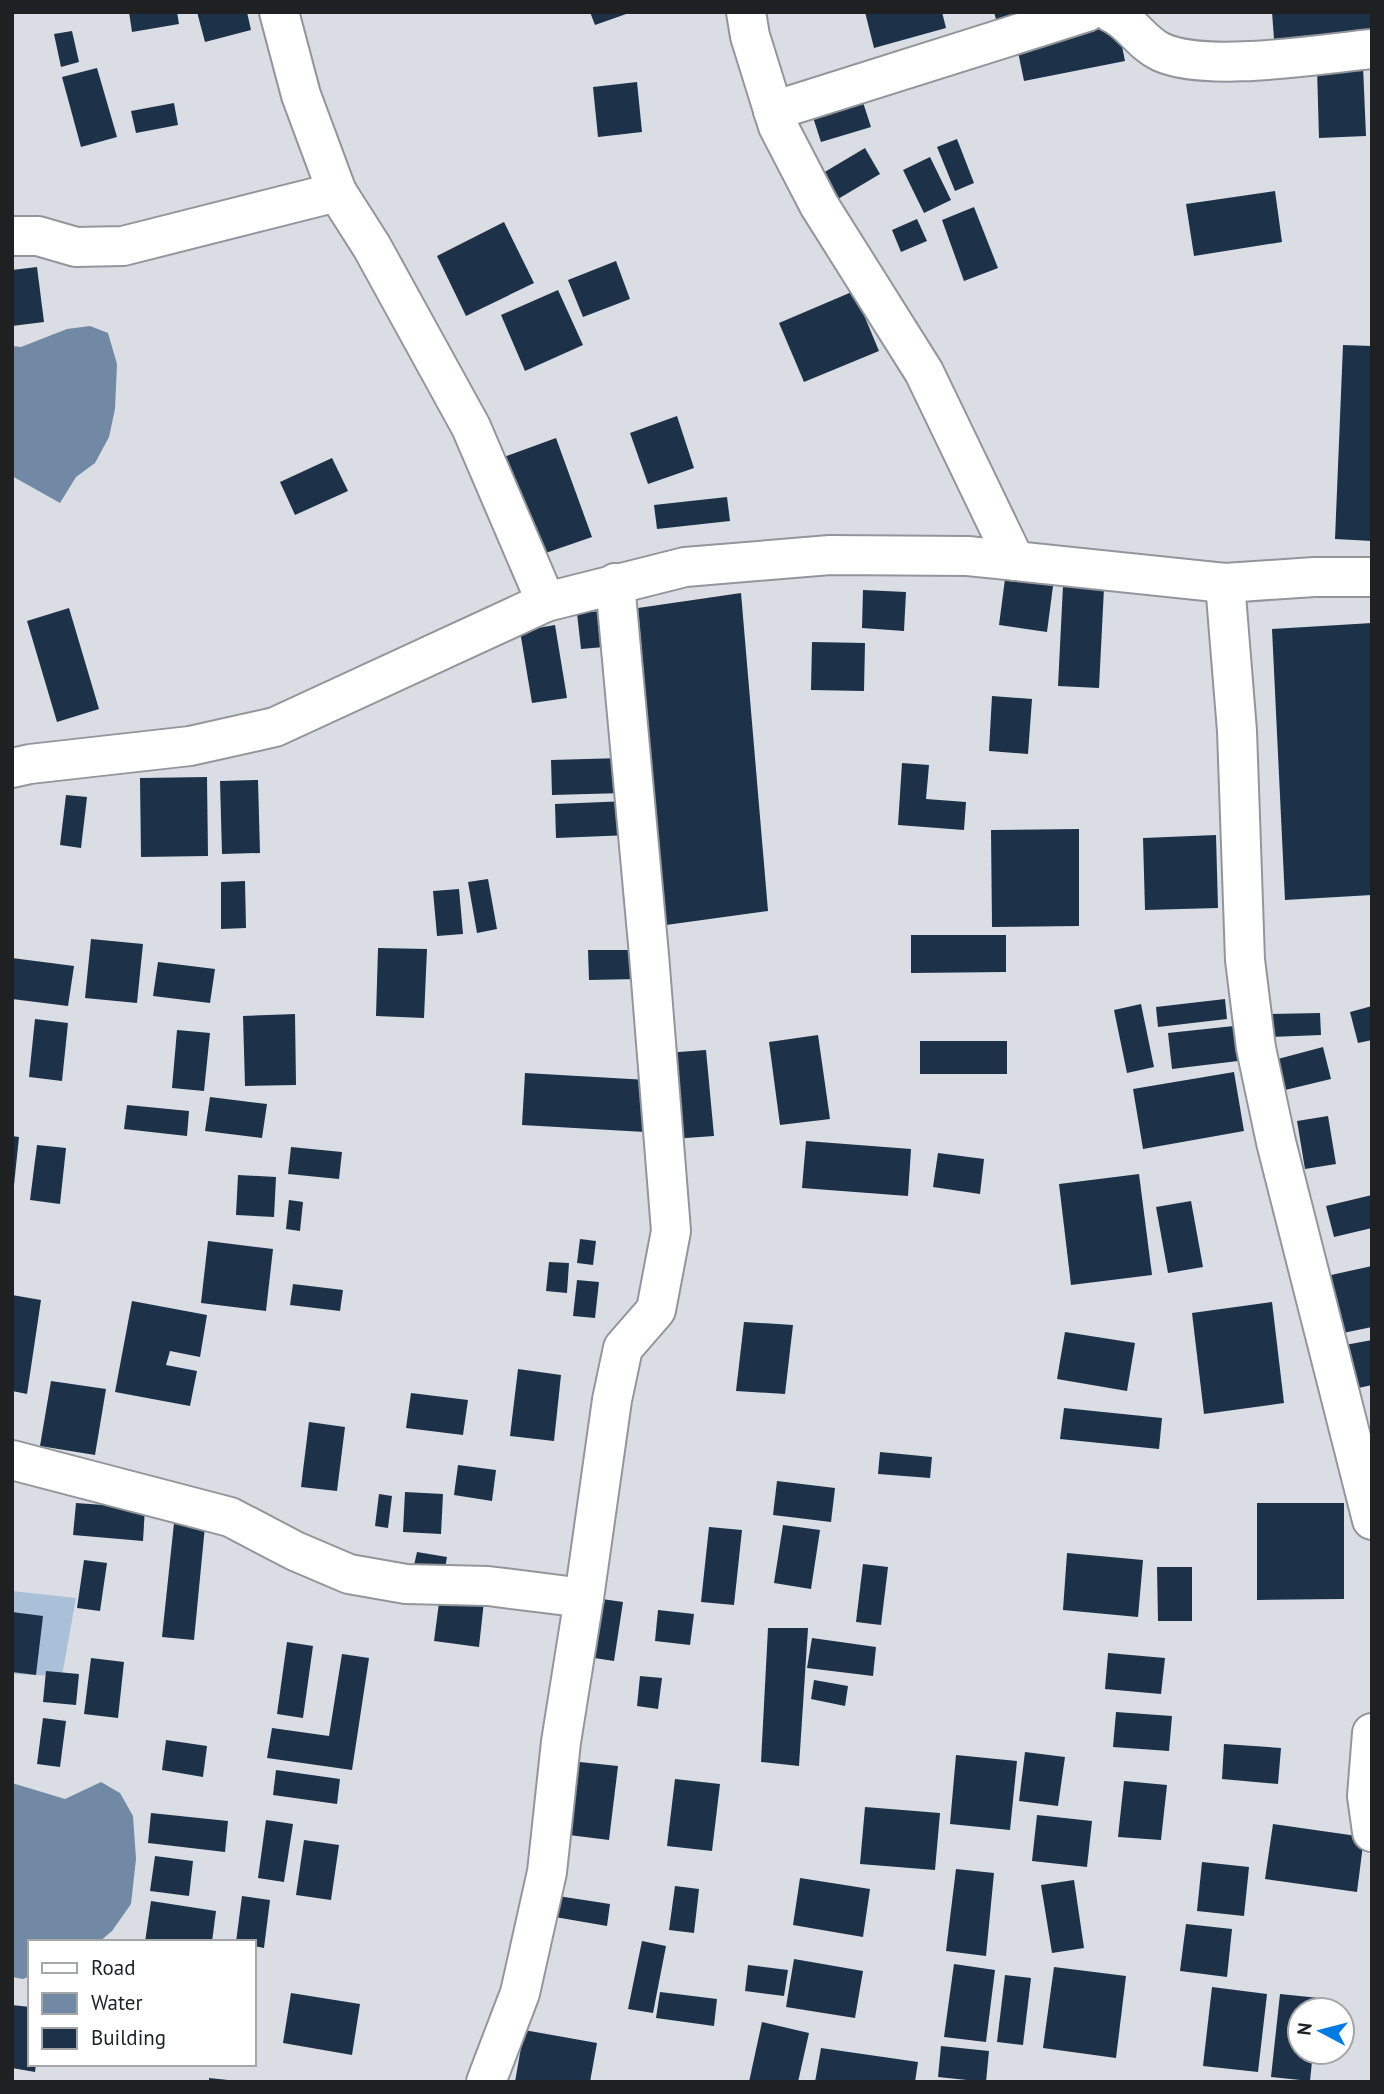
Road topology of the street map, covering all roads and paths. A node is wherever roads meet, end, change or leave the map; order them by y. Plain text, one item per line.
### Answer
1 (279, 12) edge
2 (746, 12) edge
3 (1087, 12) edge
4 (1110, 12) edge
5 (1372, 49) edge
6 (773, 111) junction
7 (337, 192) junction
8 (12, 236) edge
9 (1016, 561) junction
10 (1372, 578) edge
11 (615, 583) junction
12 (1225, 583) junction
13 (546, 602) junction
14 (12, 768) edge
15 (12, 1460) edge
16 (1372, 1520) edge
17 (584, 1598) junction
18 (1372, 1732) edge
19 (1372, 1832) edge
20 (486, 2082) edge

1 - 7 street
2 - 6 street
3 - 6 street
4 - 5 street
6 - 9 street
7 - 8 street
7 - 13 street
9 - 11 street
9 - 12 street
10 - 12 street
11 - 13 street
11 - 17 street
12 - 16 street
13 - 14 street
15 - 17 street
17 - 20 street
18 - 19 street

